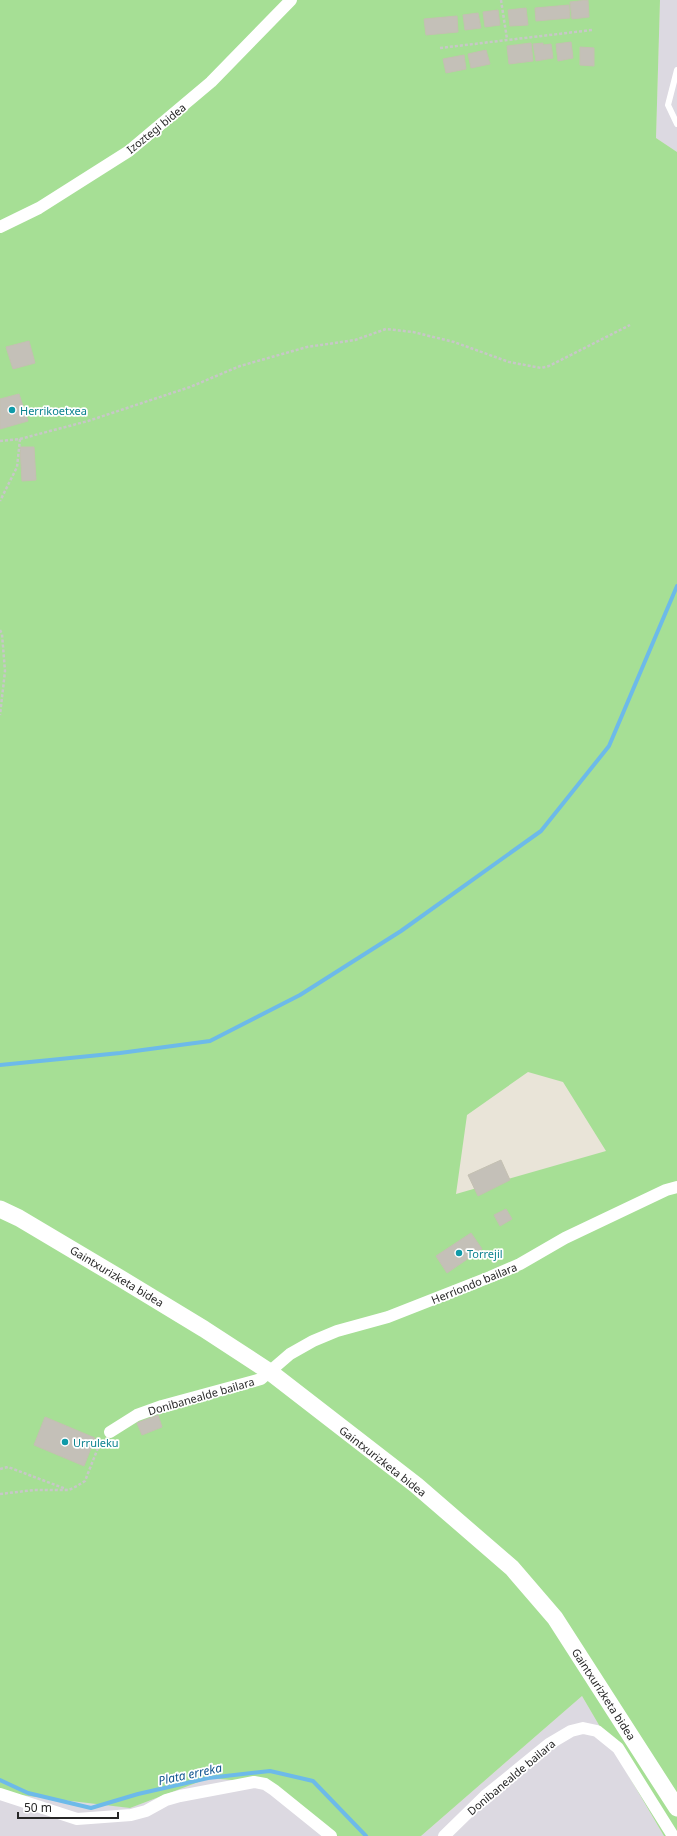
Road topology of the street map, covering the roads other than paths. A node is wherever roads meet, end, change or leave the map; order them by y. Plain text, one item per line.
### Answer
1 (291, 0) edge
2 (677, 70) edge
3 (677, 124) edge
4 (0, 228) edge
5 (677, 1187) edge
6 (0, 1209) edge
7 (270, 1372) junction
8 (110, 1432) road end
9 (0, 1794) edge
10 (677, 1808) edge
11 (331, 1836) edge
12 (444, 1836) edge
13 (673, 1836) edge

1 - 4 street, Izoztegi bidea
2 - 3 lane
5 - 7 street, Herriondo bailara
6 - 7 main road, Gaintxurizketa bidea
7 - 8 street, Donibanealde bailara
7 - 10 main road, Gaintxurizketa bidea
9 - 11 street
12 - 13 street, Donibanealde bailara

